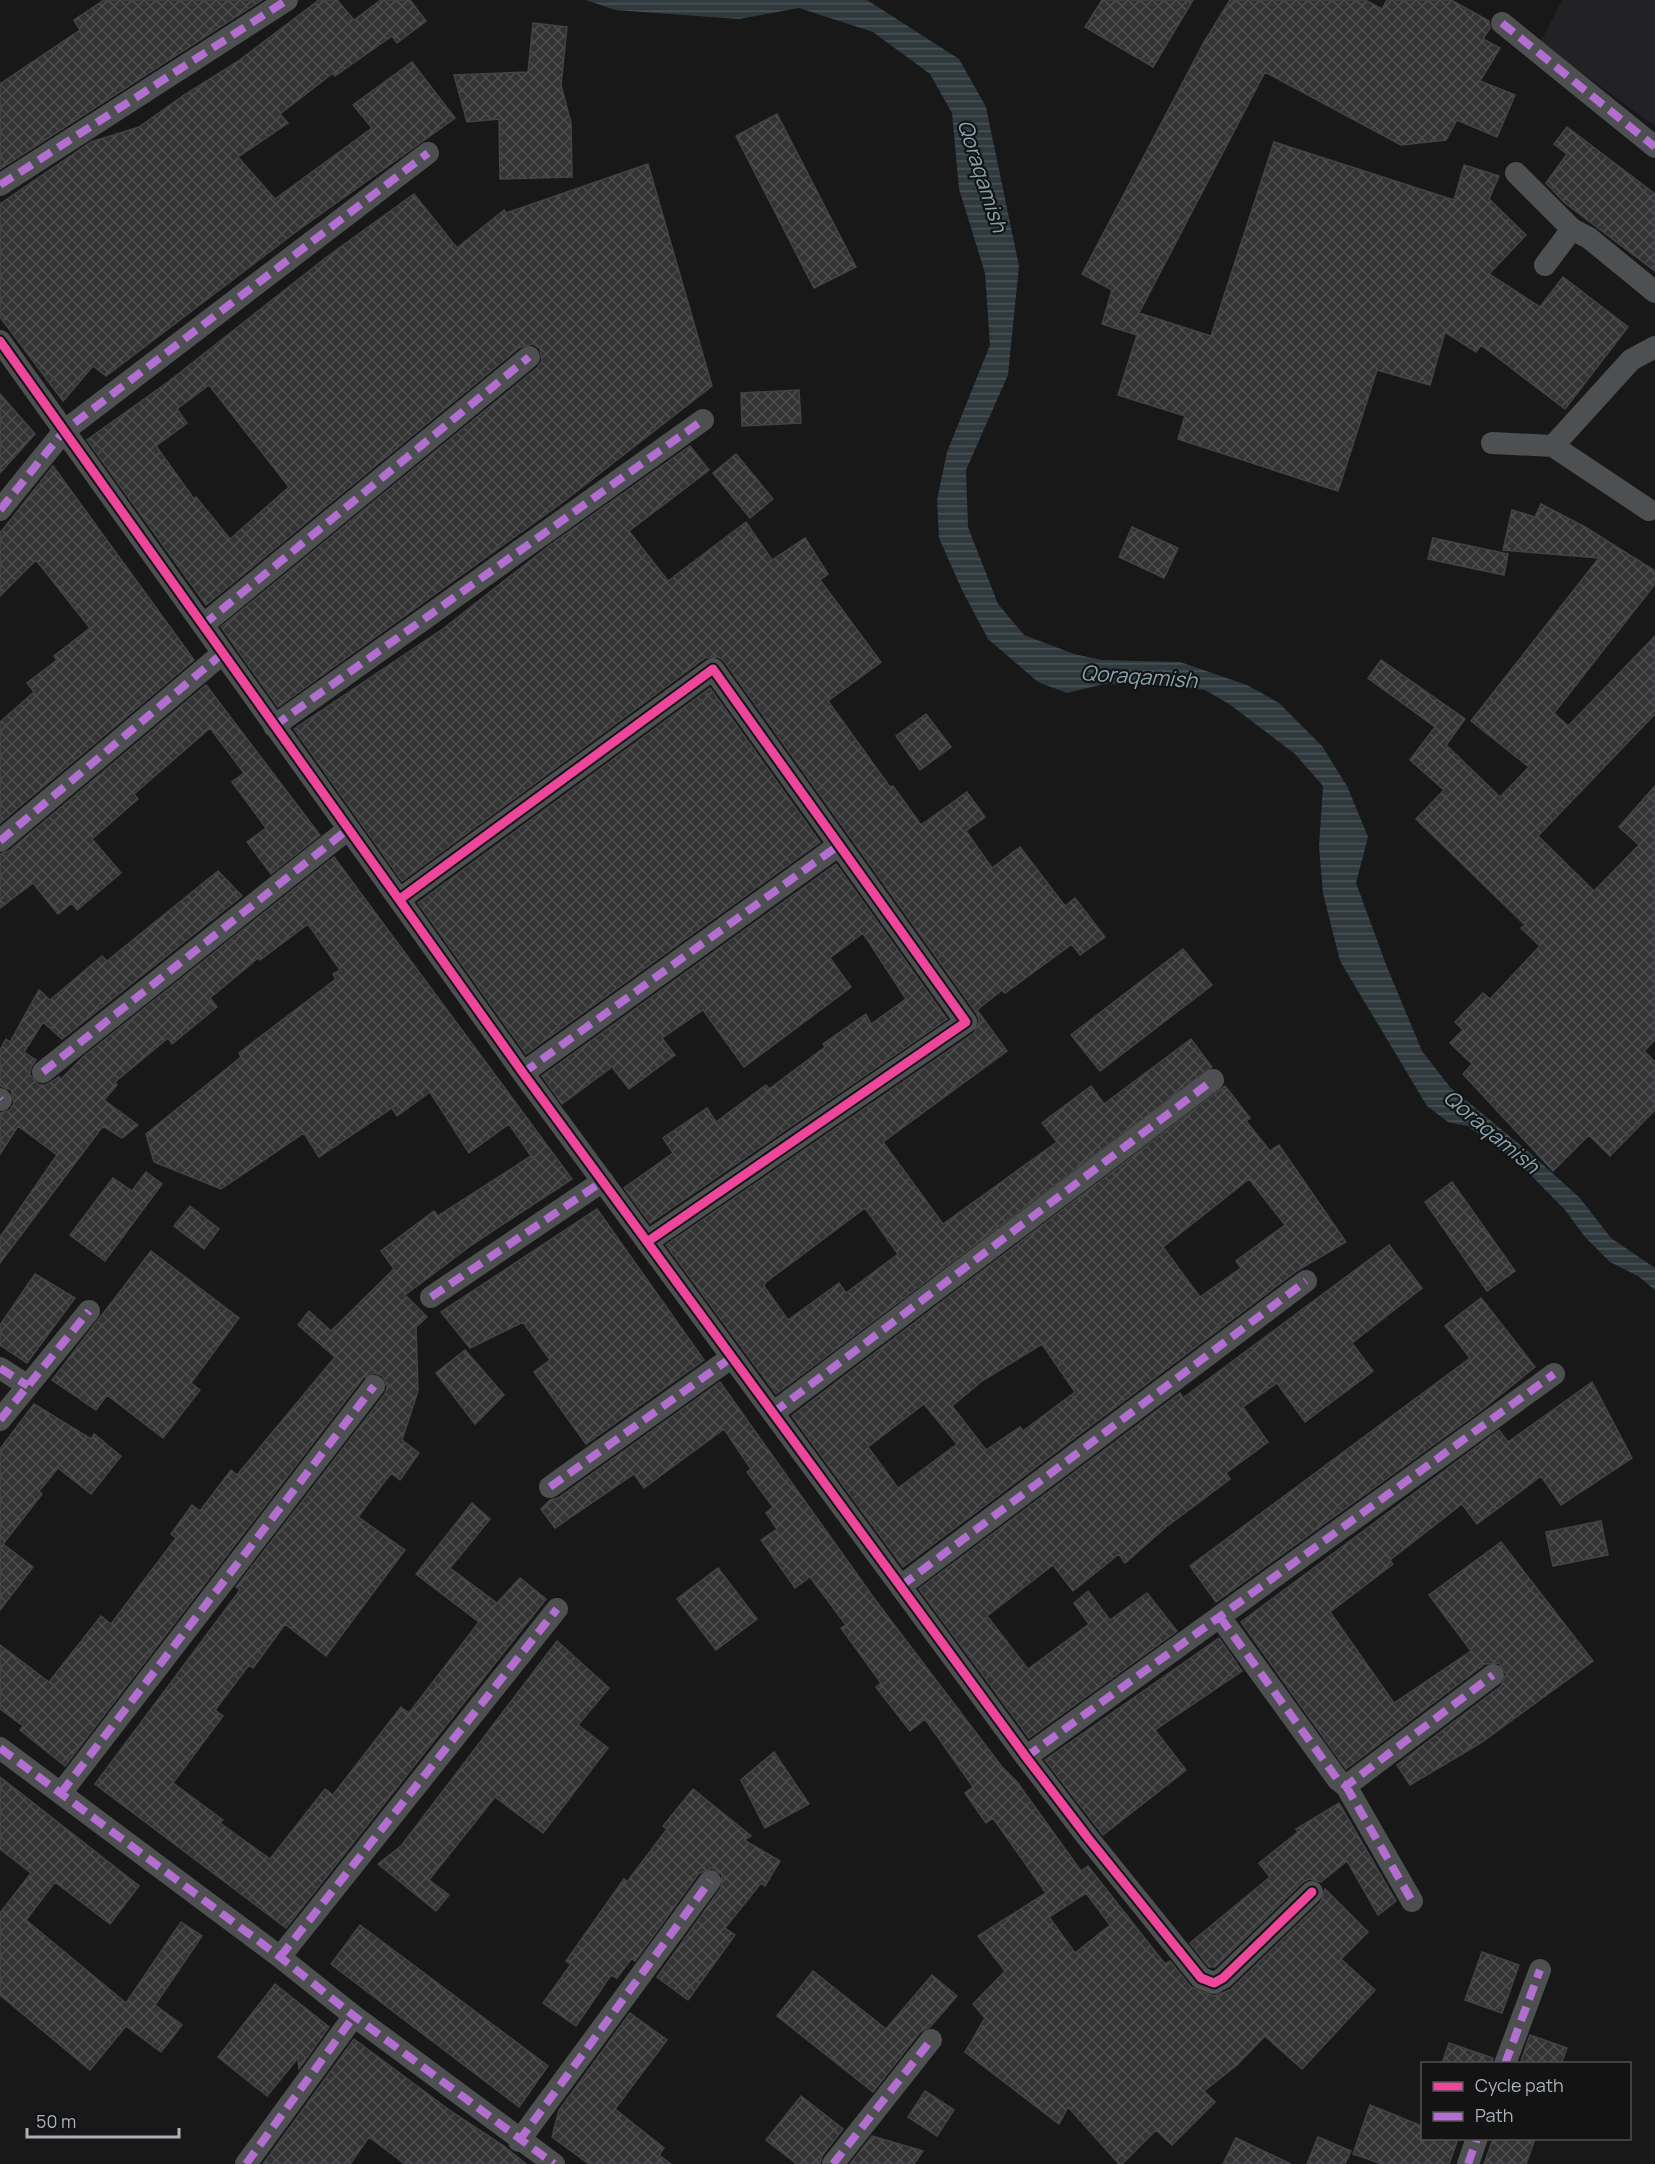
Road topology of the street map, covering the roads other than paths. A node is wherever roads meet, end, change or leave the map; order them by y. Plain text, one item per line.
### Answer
1 (287, 0) edge
2 (1502, 23) dead end
3 (1655, 147) edge
4 (428, 153) dead end
5 (1516, 173) dead end
6 (0, 185) edge
7 (1572, 229) junction
8 (1545, 265) dead end
9 (1655, 292) edge
10 (0, 340) edge
11 (1655, 347) edge
12 (529, 357) dead end
13 (704, 420) dead end
14 (64, 431) junction
15 (1492, 443) dead end
16 (1553, 446) junction
17 (0, 510) edge
18 (1648, 510) dead end
19 (203, 624) junction
20 (223, 653) junction
21 (274, 726) junction
22 (347, 830) junction
23 (0, 841) edge
24 (839, 845) junction
25 (400, 899) junction
26 (43, 1072) dead end
27 (523, 1073) junction
28 (1214, 1080) dead end
29 (603, 1181) junction
30 (647, 1242) junction
31 (1306, 1281) dead end
32 (431, 1297) dead end
33 (89, 1311) dead end
34 (732, 1357) junction
35 (0, 1368) edge
36 (1554, 1374) dead end
37 (28, 1386) junction
38 (374, 1386) dead end
39 (773, 1413) junction
40 (0, 1420) edge
41 (550, 1487) dead end
42 (901, 1586) junction
43 (557, 1609) dead end
44 (1220, 1617) junction
45 (1493, 1675) dead end
46 (0, 1748) edge
47 (1026, 1757) junction
48 (1346, 1786) junction
49 (61, 1793) junction
50 (710, 1881) dead end
51 (1312, 1892) dead end
52 (1412, 1901) dead end
53 (280, 1957) junction
54 (1540, 1970) dead end
55 (354, 2016) junction
56 (931, 2040) dead end
57 (1506, 2062) edge
58 (1477, 2140) edge
59 (519, 2141) junction
60 (246, 2164) edge
61 (554, 2164) edge
62 (833, 2164) edge
63 (1468, 2164) edge

1 - 6 street
2 - 3 street
4 - 14 street
5 - 7 street
7 - 8 street
7 - 9 street
10 - 14 street
11 - 16 street
12 - 19 street
13 - 21 street
14 - 17 street
14 - 19 street
15 - 16 street
16 - 18 street
19 - 20 street
20 - 21 street
20 - 23 street
21 - 22 street
22 - 25 street
22 - 26 street
24 - 25 street
24 - 27 street
24 - 30 street
25 - 27 street
27 - 29 street
28 - 39 street
29 - 30 street
29 - 32 street
30 - 34 street
31 - 42 street
33 - 37 street
34 - 39 street
34 - 41 street
35 - 37 street
36 - 44 street
37 - 40 street
38 - 49 street
39 - 42 street
42 - 47 street
43 - 53 street
44 - 47 street
44 - 48 street
45 - 48 street
46 - 49 street
47 - 51 street
48 - 52 street
49 - 53 street
50 - 59 street
53 - 55 street
54 - 57 street
55 - 59 street
55 - 60 street
56 - 62 street
58 - 63 street
59 - 61 street

